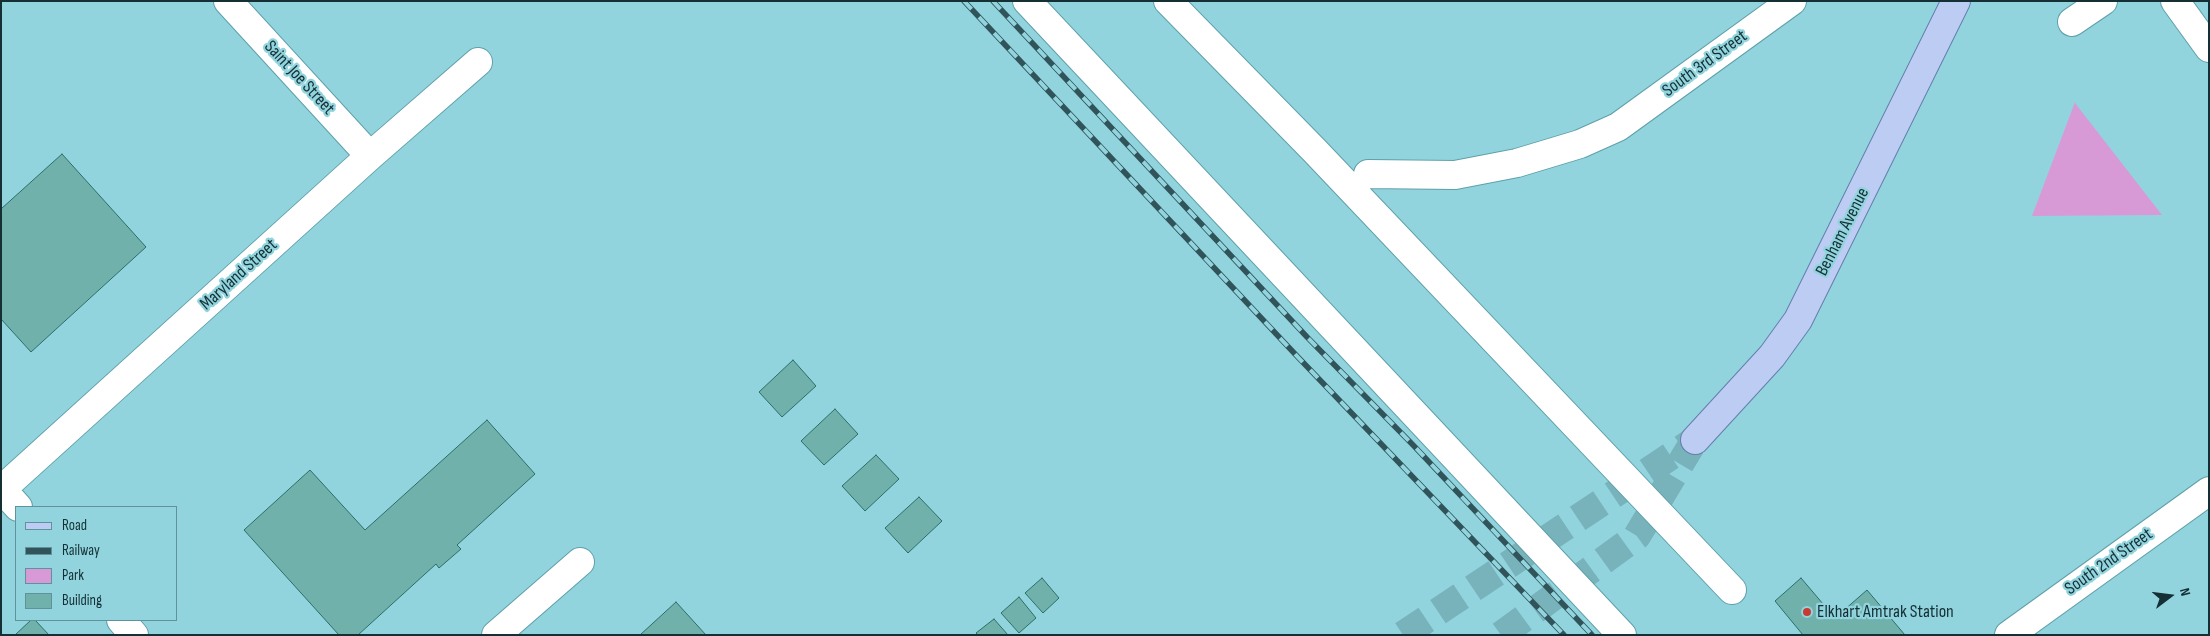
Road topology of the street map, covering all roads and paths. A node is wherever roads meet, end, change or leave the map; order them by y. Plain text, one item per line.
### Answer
1 (228, 1) edge
2 (1027, 1) edge
3 (1168, 1) edge
4 (1792, 1) edge
5 (1956, 1) edge
6 (2104, 1) edge
7 (2175, 1) edge
8 (2072, 22) dead end
9 (2209, 48) edge
10 (478, 62) dead end
11 (370, 156) junction
12 (1368, 174) dead end
13 (1695, 440) tunnel mouth
14 (1, 489) edge
15 (2209, 491) edge
16 (17, 506) edge
17 (580, 562) dead end
18 (1732, 590) dead end
19 (122, 621) edge
20 (134, 635) edge
21 (496, 635) edge
22 (1622, 635) edge
23 (2010, 635) edge

1 - 11 street, Saint Joe Street
2 - 22 street
3 - 18 street
4 - 12 street, South 3rd Street
5 - 13 main road, Benham Avenue
6 - 8 street
7 - 9 street
10 - 11 street, Maryland Street
11 - 14 street, Maryland Street
14 - 16 street
15 - 23 street, South 2nd Street
17 - 21 street
19 - 20 street

